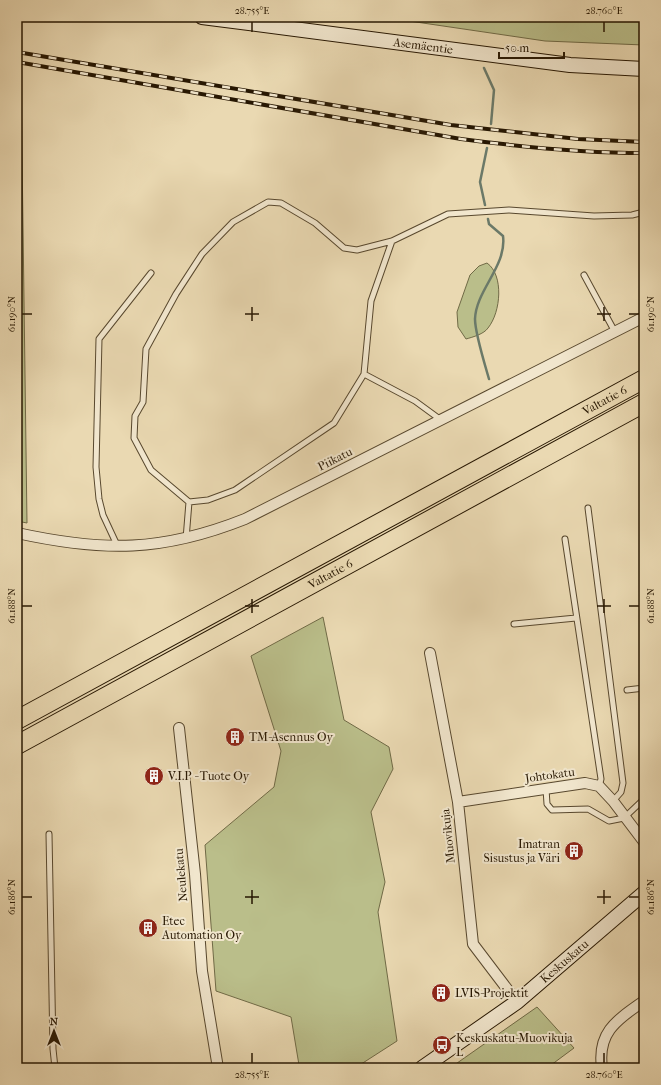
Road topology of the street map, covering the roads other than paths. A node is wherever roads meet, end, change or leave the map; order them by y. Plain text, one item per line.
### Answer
1 (202, 17) edge
2 (226, 19) edge
3 (644, 69) edge
4 (644, 212) edge
5 (392, 241) junction
6 (151, 273) dead end
7 (584, 275) dead end
8 (644, 317) edge
9 (615, 332) junction
10 (364, 374) junction
11 (644, 379) edge
12 (644, 403) edge
13 (442, 420) junction
14 (189, 502) junction
15 (588, 508) dead end
16 (17, 533) edge
17 (186, 539) junction
18 (565, 539) dead end
19 (118, 546) junction
20 (576, 618) junction
21 (514, 624) dead end
22 (430, 653) dead end
23 (644, 688) edge
24 (626, 690) dead end
25 (17, 720) edge
26 (179, 728) dead end
27 (17, 745) edge
28 (599, 786) junction
29 (546, 788) junction
30 (644, 800) edge
31 (458, 802) junction
32 (613, 802) junction
33 (624, 818) junction
34 (48, 834) dead end
35 (644, 842) edge
36 (644, 893) edge
37 (644, 1001) edge
38 (517, 1002) junction
39 (55, 1068) edge
40 (218, 1068) edge
41 (422, 1068) edge
42 (602, 1068) edge

1 - 2 street, Asemäentie
2 - 3 street, Asemäentie
4 - 5 lane
5 - 10 lane
5 - 14 lane
6 - 19 lane
7 - 9 lane
8 - 9 street, Piikatu
9 - 13 street, Piikatu
10 - 13 lane
10 - 14 lane
11 - 25 highway, Valtatie 6
12 - 27 highway, Valtatie 6
13 - 17 street, Piikatu
14 - 17 lane
15 - 32 lane
16 - 19 street, Piikatu
17 - 19 street, Piikatu
18 - 20 lane
20 - 21 lane
20 - 28 lane
22 - 31 street, Muovikuja
23 - 24 lane
26 - 40 street, Neulekatu
28 - 29 street, Johtokatu
28 - 32 street
29 - 31 street, Johtokatu
29 - 33 lane
30 - 33 lane
31 - 38 street, Muovikuja
32 - 33 street
33 - 35 street
34 - 39 lane
36 - 38 street, Keskuskatu
37 - 42 street
38 - 41 street, Keskuskatu

